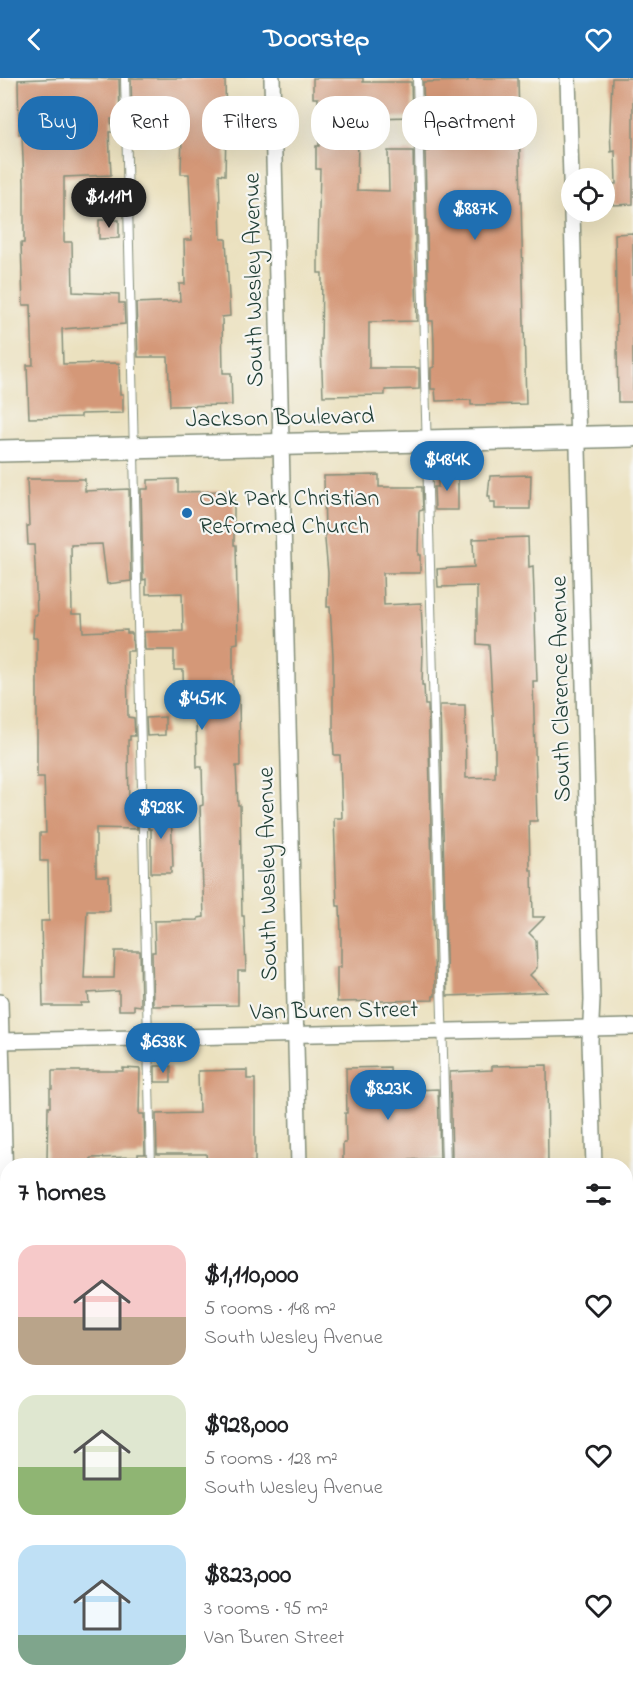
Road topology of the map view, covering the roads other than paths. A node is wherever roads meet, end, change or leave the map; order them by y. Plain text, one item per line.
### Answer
1 (125, 78) edge
2 (272, 78) edge
3 (417, 78) edge
4 (568, 78) edge
5 (571, 168) edge
6 (572, 222) edge
7 (633, 436) edge
8 (578, 437) junction
9 (427, 441) junction
10 (281, 444) junction
11 (134, 448) junction
12 (0, 451) edge
13 (0, 1002) edge
14 (591, 1028) junction
15 (633, 1028) edge
16 (442, 1032) junction
17 (296, 1035) junction
18 (148, 1038) junction
19 (1, 1041) edge
20 (4, 1158) edge
21 (151, 1158) edge
22 (299, 1158) edge
23 (446, 1158) edge
24 (594, 1158) edge

1 - 11 lane
2 - 10 street, South Wesley Avenue
3 - 9 lane
4 - 5 street, South Clarence Avenue
6 - 8 street, South Clarence Avenue
7 - 8 street, Jackson Boulevard
8 - 9 street, Jackson Boulevard
8 - 14 street, South Clarence Avenue
9 - 10 street, Jackson Boulevard
9 - 16 lane
10 - 11 street, Jackson Boulevard
10 - 17 street, South Wesley Avenue
11 - 12 street, Jackson Boulevard
11 - 18 lane
13 - 19 street
14 - 15 street, Van Buren Street
14 - 16 street, Van Buren Street
14 - 24 street, South Clarence Avenue
16 - 17 street, Van Buren Street
16 - 23 lane
17 - 18 street, Van Buren Street
17 - 22 street, South Wesley Avenue
18 - 19 street, Van Buren Street
18 - 21 lane
19 - 20 street

